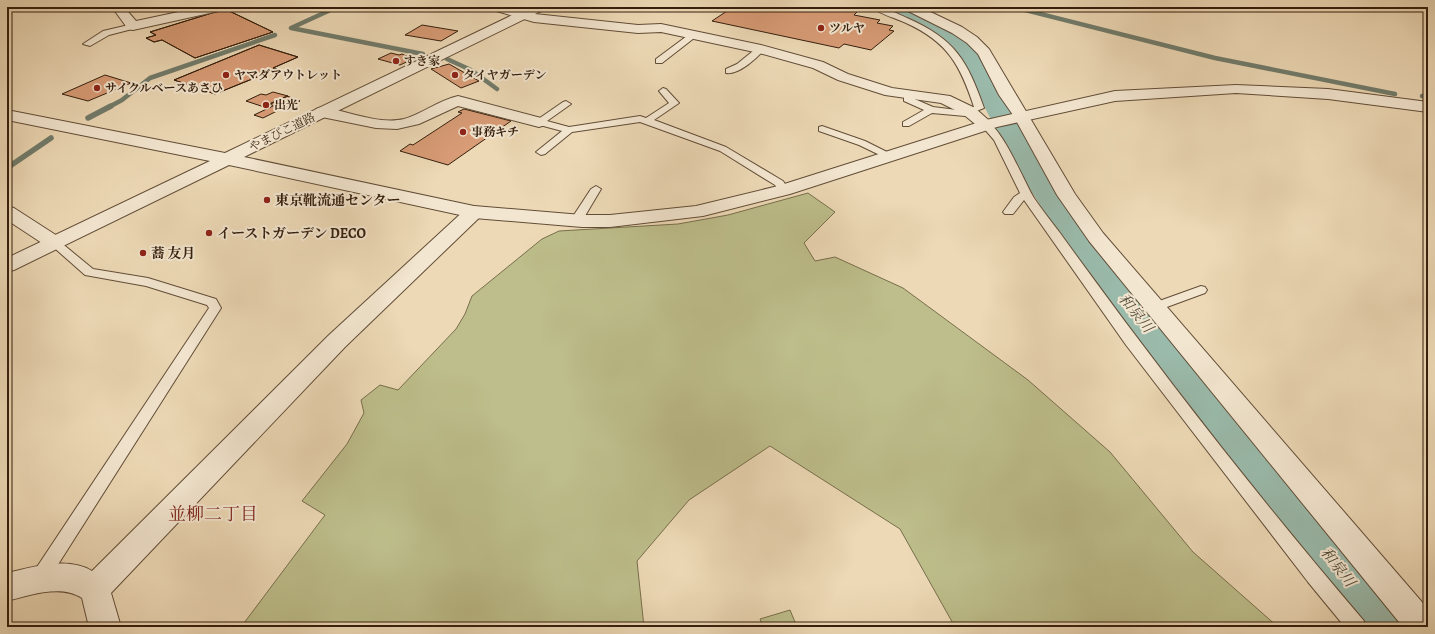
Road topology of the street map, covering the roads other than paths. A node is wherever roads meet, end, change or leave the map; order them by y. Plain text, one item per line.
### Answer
1 (118, 7) edge
2 (219, 7) edge
3 (497, 7) edge
4 (539, 7) edge
5 (876, 7) edge
6 (910, 7) edge
7 (521, 15) junction
8 (133, 26) junction
9 (694, 35) junction
10 (87, 44) dead end
11 (762, 49) junction
12 (660, 61) dead end
13 (729, 71) dead end
14 (663, 91) dead end
15 (906, 99) dead end
16 (566, 104) dead end
17 (1428, 107) edge
18 (930, 110) junction
19 (322, 112) junction
20 (7, 115) edge
21 (1018, 116) junction
22 (980, 119) junction
23 (648, 121) junction
24 (539, 122) junction
25 (906, 124) dead end
26 (822, 129) dead end
27 (569, 130) junction
28 (541, 152) dead end
29 (890, 156) junction
30 (227, 159) junction
31 (596, 189) dead end
32 (784, 190) junction
33 (1027, 193) junction
34 (7, 212) edge
35 (474, 212) junction
36 (1009, 212) dead end
37 (576, 221) junction
38 (55, 243) junction
39 (7, 266) edge
40 (1201, 290) dead end
41 (1156, 308) junction
42 (39, 579) junction
43 (7, 587) edge
44 (96, 590) junction
45 (105, 627) edge
46 (1357, 627) edge
47 (1423, 627) edge

1 - 8 street
2 - 8 street
3 - 7 street
4 - 7 street, やまびこ道路
5 - 22 lane
6 - 21 street
7 - 9 street
7 - 19 street, やまびこ道路
8 - 10 lane
9 - 11 street
9 - 12 lane
11 - 13 lane
11 - 22 street
14 - 23 lane
15 - 18 lane
16 - 24 lane
17 - 21 street
18 - 22 lane
18 - 25 lane
19 - 24 street
19 - 30 street, やまびこ道路
20 - 30 street
21 - 22 street
21 - 41 street
22 - 29 street
22 - 33 lane
23 - 27 lane
23 - 32 lane
24 - 27 lane
26 - 29 lane
27 - 28 lane
29 - 32 street
30 - 35 street
30 - 38 street, やまびこ道路
31 - 37 lane
32 - 37 street
33 - 36 lane
33 - 46 lane
34 - 38 street
35 - 37 street
35 - 44 street
38 - 39 street, やまびこ道路
38 - 42 lane
40 - 41 lane
41 - 47 street
42 - 43 street
42 - 44 street
44 - 45 street

